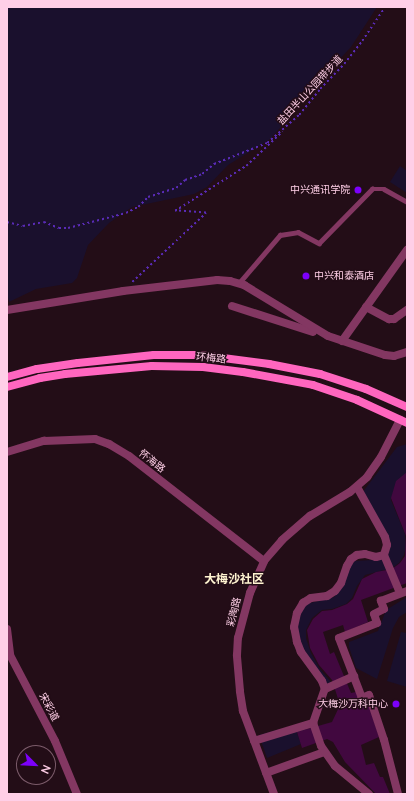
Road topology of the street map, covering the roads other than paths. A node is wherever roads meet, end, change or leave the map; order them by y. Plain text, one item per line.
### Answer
1 (407, 202) edge
2 (407, 250) edge
3 (239, 283) junction
4 (232, 306) dead end
5 (366, 307) junction
6 (7, 310) edge
7 (407, 310) edge
8 (328, 336) junction
9 (342, 341) junction
10 (407, 352) edge
11 (7, 376) edge
12 (7, 387) edge
13 (407, 408) edge
14 (404, 421) edge
15 (7, 452) edge
16 (357, 487) junction
17 (386, 559) junction
18 (264, 560) junction
19 (403, 592) edge
20 (7, 629) edge
21 (8, 655) edge
22 (354, 676) junction
23 (329, 687) junction
24 (313, 723) junction
25 (254, 741) junction
26 (324, 752) junction
27 (266, 773) junction
28 (77, 794) edge
29 (274, 794) edge
30 (369, 794) edge
31 (398, 794) edge

1 - 3 lane
2 - 5 street
3 - 6 street
3 - 8 street
4 - 8 street
5 - 7 street
5 - 9 street
8 - 9 street
9 - 10 street
11 - 13 main road, 环梅路
12 - 14 main road, 环梅路
13 - 14 main road
14 - 16 street, 彩陶路
15 - 18 street, 怀海路
16 - 17 street
16 - 18 street, 彩陶路
17 - 19 street
17 - 23 street
18 - 25 street, 彩陶路
19 - 22 street
20 - 21 street, 宋彩道
21 - 28 street, 宋彩道
22 - 23 street
22 - 31 street
23 - 24 street
24 - 25 street
24 - 26 street
25 - 27 street, 彩陶路
26 - 27 street
26 - 30 street
27 - 29 street, 彩陶路

